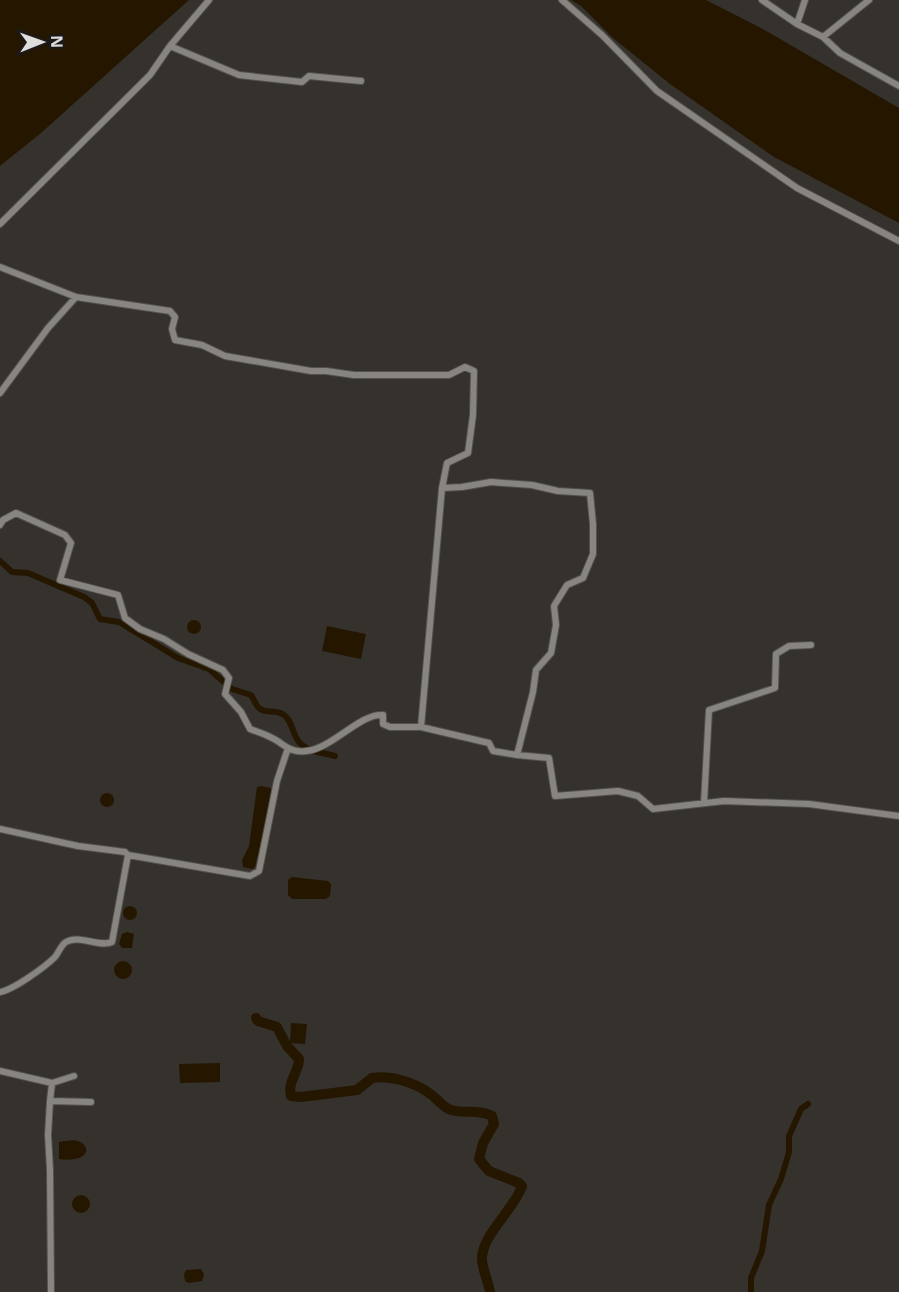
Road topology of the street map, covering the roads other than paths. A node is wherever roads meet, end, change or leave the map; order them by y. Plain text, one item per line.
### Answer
1 (209, 0) edge
2 (562, 0) edge
3 (762, 0) edge
4 (805, 0) edge
5 (869, 0) edge
6 (797, 24) junction
7 (823, 37) junction
8 (170, 46) junction
9 (361, 81) dead end
10 (899, 86) edge
11 (0, 224) edge
12 (899, 241) edge
13 (0, 267) edge
14 (76, 297) junction
15 (0, 393) edge
16 (442, 488) junction
17 (0, 525) edge
18 (812, 645) dead end
19 (421, 726) junction
20 (288, 748) junction
21 (517, 755) junction
22 (704, 803) junction
23 (899, 816) edge
24 (0, 829) edge
25 (128, 855) junction
26 (0, 992) edge
27 (0, 1071) edge
28 (74, 1076) dead end
29 (52, 1083) junction
30 (50, 1101) junction
31 (90, 1102) dead end
32 (51, 1292) edge

1 - 8 street
2 - 12 street
3 - 6 street
4 - 6 street
5 - 7 street
6 - 7 street
7 - 10 street
8 - 9 street
8 - 11 street
13 - 14 street
14 - 15 street
14 - 16 street
16 - 19 street
16 - 21 street
17 - 20 street
18 - 22 street
19 - 20 street
19 - 21 street
20 - 25 street
21 - 22 street
22 - 23 street
24 - 25 street
25 - 26 street
27 - 29 street
28 - 29 street
29 - 30 street
30 - 31 street
30 - 32 street

